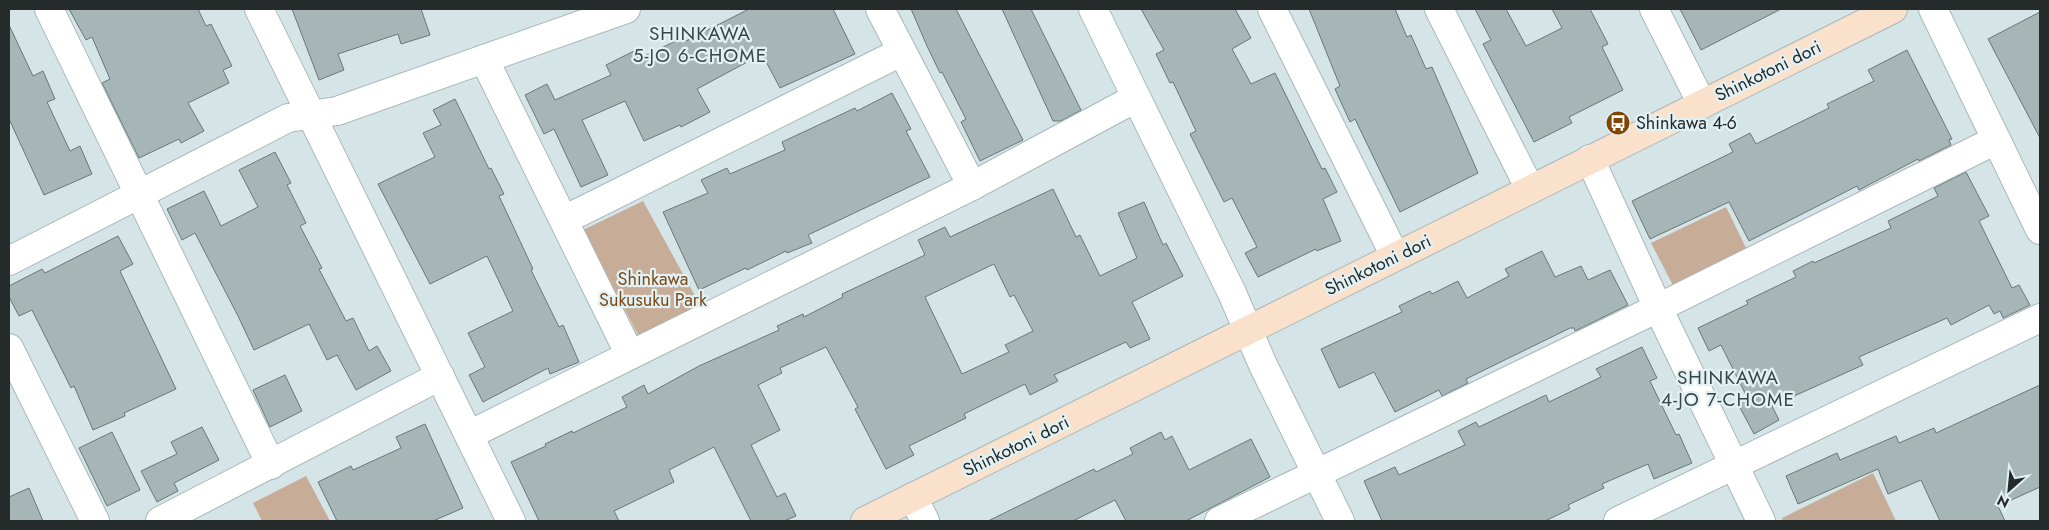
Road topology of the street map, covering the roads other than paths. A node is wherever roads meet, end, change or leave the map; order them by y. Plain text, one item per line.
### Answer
1 (49, 9) edge
2 (260, 9) edge
3 (626, 9) edge
4 (880, 9) edge
5 (1093, 9) edge
6 (1272, 9) edge
7 (1439, 9) edge
8 (1654, 9) edge
9 (1892, 9) edge
10 (1933, 9) edge
11 (902, 52) junction
12 (484, 58) junction
13 (1136, 98) junction
14 (1702, 104) junction
15 (312, 115) junction
16 (1996, 140) junction
17 (1590, 159) junction
18 (972, 186) junction
19 (1530, 189) junction
20 (140, 195) junction
21 (564, 220) junction
22 (2040, 230) edge
23 (1395, 256) junction
24 (9, 261) edge
25 (1658, 308) junction
26 (2040, 318) edge
27 (1248, 330) junction
28 (9, 348) edge
29 (630, 355) junction
30 (440, 376) junction
31 (469, 435) junction
32 (271, 465) junction
33 (1733, 466) junction
34 (1316, 474) junction
35 (913, 497) junction
36 (501, 518) edge
37 (95, 521) edge
38 (160, 521) edge
39 (865, 521) edge
40 (925, 521) edge
41 (1219, 521) edge
42 (1340, 521) edge
43 (1618, 521) edge
44 (1761, 521) edge

1 - 20 street
2 - 15 street
3 - 12 street
4 - 11 street
5 - 13 street
6 - 23 street
7 - 19 street
8 - 14 street
9 - 14 street, Shinkotoni dori
10 - 16 street
11 - 18 street
11 - 21 street
12 - 15 street
12 - 21 street
13 - 18 street
13 - 27 street
14 - 17 street, Shinkotoni dori
15 - 20 street
15 - 30 street
16 - 22 street
16 - 25 street
17 - 19 street, Shinkotoni dori
17 - 25 street
18 - 29 street
19 - 23 street, Shinkotoni dori
20 - 24 street
20 - 32 street
21 - 29 street
23 - 27 street, Shinkotoni dori
25 - 33 street
25 - 34 street
26 - 33 street
27 - 34 street
27 - 35 street, Shinkotoni dori
28 - 37 street
29 - 31 street
30 - 31 street
30 - 32 street
31 - 36 street
32 - 38 street
33 - 43 street
33 - 44 street
34 - 41 street
34 - 42 street
35 - 39 street, Shinkotoni dori
35 - 40 street

